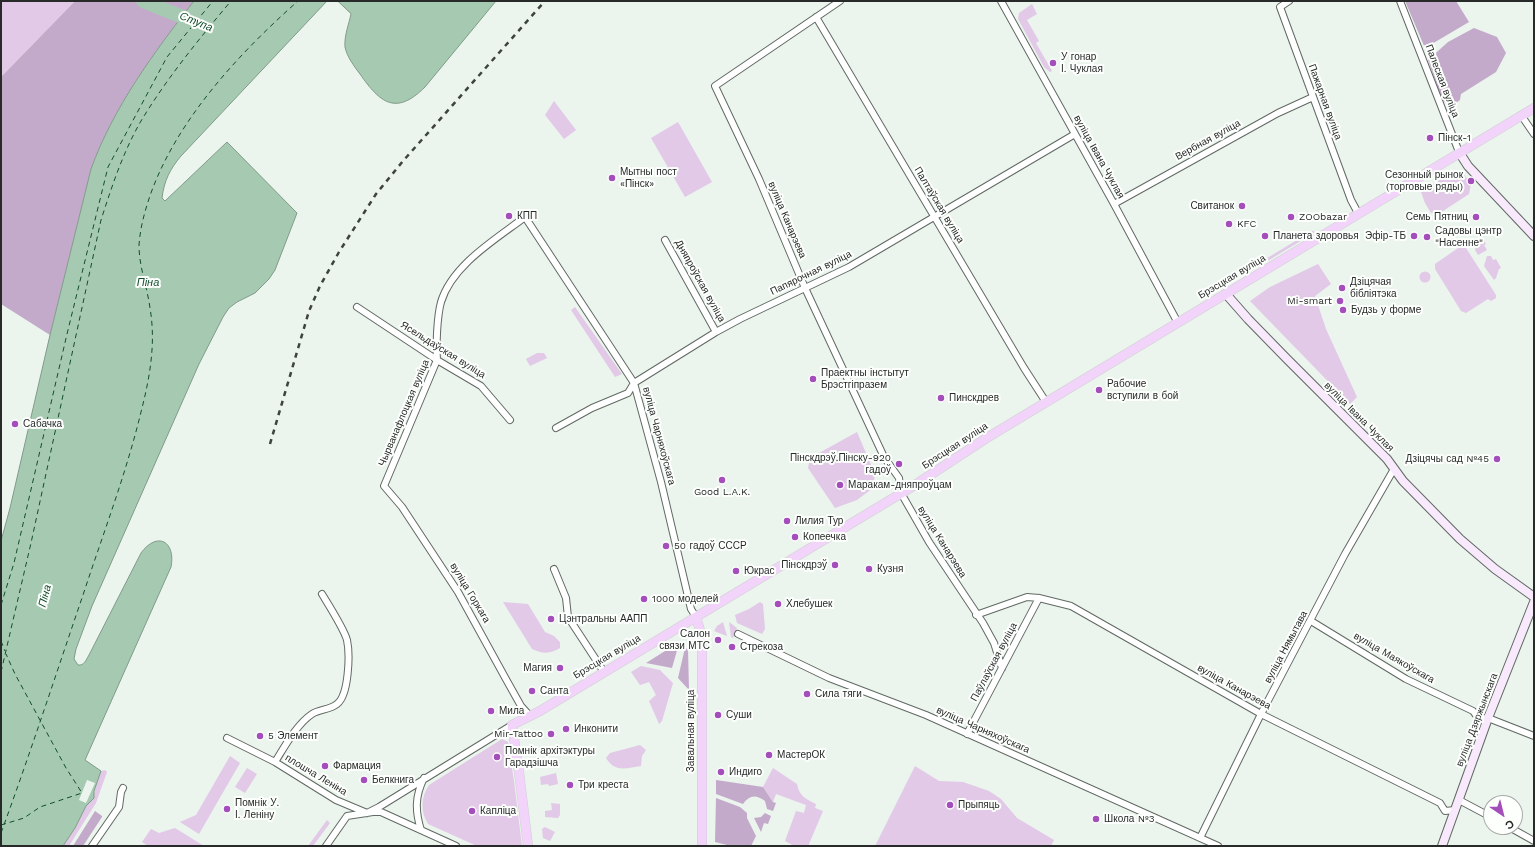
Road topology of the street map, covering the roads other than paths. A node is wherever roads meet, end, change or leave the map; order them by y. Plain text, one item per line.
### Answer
1 (840, 1) edge
2 (1001, 1) edge
3 (1289, 1) edge
4 (1400, 1) edge
5 (816, 17) junction
6 (1313, 97) junction
7 (1534, 108) edge
8 (1521, 115) junction
9 (1075, 134) junction
10 (1534, 134) edge
11 (1459, 152) junction
12 (1114, 204) junction
13 (1358, 213) junction
14 (934, 216) junction
15 (525, 217) joint
16 (1534, 236) edge
17 (666, 240) dead end
18 (805, 288) junction
19 (1226, 294) junction
20 (357, 307) dead end
21 (1178, 323) junction
22 (716, 332) junction
23 (437, 360) junction
24 (634, 383) junction
25 (1046, 402) junction
26 (510, 420) dead end
27 (556, 428) dead end
28 (1394, 469) junction
29 (384, 486) joint
30 (901, 493) junction
31 (554, 569) dead end
32 (322, 594) dead end
33 (1534, 597) edge
34 (1039, 598) junction
35 (1534, 602) edge
36 (976, 615) junction
37 (696, 618) junction
38 (1312, 621) junction
39 (738, 634) dead end
40 (1002, 668) junction
41 (604, 672) junction
42 (1261, 714) junction
43 (530, 716) junction
44 (1488, 718) junction
45 (512, 725) junction
46 (967, 734) junction
47 (1533, 734) edge
48 (227, 738) dead end
49 (275, 762) junction
50 (424, 778) junction
51 (124, 788) dead end
52 (1459, 800) junction
53 (1455, 810) junction
54 (367, 813) junction
55 (1483, 813) edge
56 (421, 830) junction
57 (1523, 835) edge
58 (1200, 838) junction
59 (1534, 841) edge
60 (92, 846) edge
61 (326, 846) edge
62 (456, 846) edge
63 (528, 846) edge
64 (702, 846) edge
65 (1218, 846) edge
66 (1442, 846) edge

1 - 5 street
2 - 9 street, вуліца Івана Чуклая
3 - 6 street, Пажарная вуліца
4 - 11 street, Палеская вуліца
5 - 14 street, Палтаўская вуліца
5 - 18 street, вуліца Канарэева
6 - 12 street, Вербная вуліца
6 - 13 street, Пажарная вуліца
7 - 8 main road, Брэсцкая вуліца
8 - 10 street
8 - 11 main road, Брэсцкая вуліца
9 - 12 street, вуліца Івана Чуклая
9 - 14 street, Папярочная вуліца
11 - 13 main road, Брэсцкая вуліца
11 - 16 street, Палеская вуліца
12 - 21 street, вуліца Івана Чуклая
13 - 19 main road, Брэсцкая вуліца
14 - 18 street, Папярочная вуліца
14 - 25 street, Палтаўская вуліца
15 - 23 street, Чырванафлоцкая вуліца
15 - 24 street, вуліца Чарняхоўскага
17 - 22 street, Дняпроўская вуліца
18 - 22 street, Папярочная вуліца
18 - 30 street, вуліца Канарэева
19 - 21 main road, Брэсцкая вуліца
19 - 28 street, вуліца Івана Чуклая
20 - 23 street, Ясельдаўская вуліца
21 - 25 main road, Брэсцкая вуліца
22 - 24 street, Папярочная вуліца
23 - 26 street, Ясельдаўская вуліца
23 - 29 street, Чырванафлоцкая вуліца
24 - 27 street, Папярочная вуліца
24 - 37 street, вуліца Чарняхоўскага
25 - 30 main road, Брэсцкая вуліца
28 - 33 street, вуліца Івана Чуклая
28 - 38 street, вуліца Нямытава
29 - 43 street, вуліца Горкага
30 - 36 street, вуліца Канарэева
30 - 37 main road, Брэсцкая вуліца
31 - 41 street
32 - 49 street
34 - 36 street, вуліца Канарэева
34 - 40 street, Паўлаўская вуліца
34 - 42 street, вуліца Канарэева
35 - 44 street, вуліца Дзяржынскага
36 - 40 street, вуліца Канарэева
37 - 41 main road, Брэсцкая вуліца
37 - 64 main road, Завальная вуліца
38 - 42 street, вуліца Нямытава
38 - 44 street, вуліца Маякоўскага
39 - 46 street, вуліца Чарняхоўскага
40 - 46 street, Паўлаўская вуліца
41 - 43 main road, Брэсцкая вуліца
42 - 53 street, вуліца Канарэева
42 - 58 street, вуліца Нямытава
43 - 45 main road, Брэсцкая вуліца
44 - 47 street
44 - 52 street, вуліца Дзяржынскага
45 - 50 street, Брэсцкая вуліца
45 - 63 main road
46 - 58 street, вуліца Чарняхоўскага
48 - 49 street, плошча Леніна
49 - 54 street, плошча Леніна
50 - 54 street, Брэсцкая вуліца
50 - 56 street
51 - 60 street
52 - 53 street, вуліца Дзяржынскага
52 - 55 street
53 - 66 street, вуліца Дзяржынскага
54 - 56 street
54 - 61 street
56 - 62 street
57 - 59 street
58 - 65 street, вуліца Чарняхоўскага

